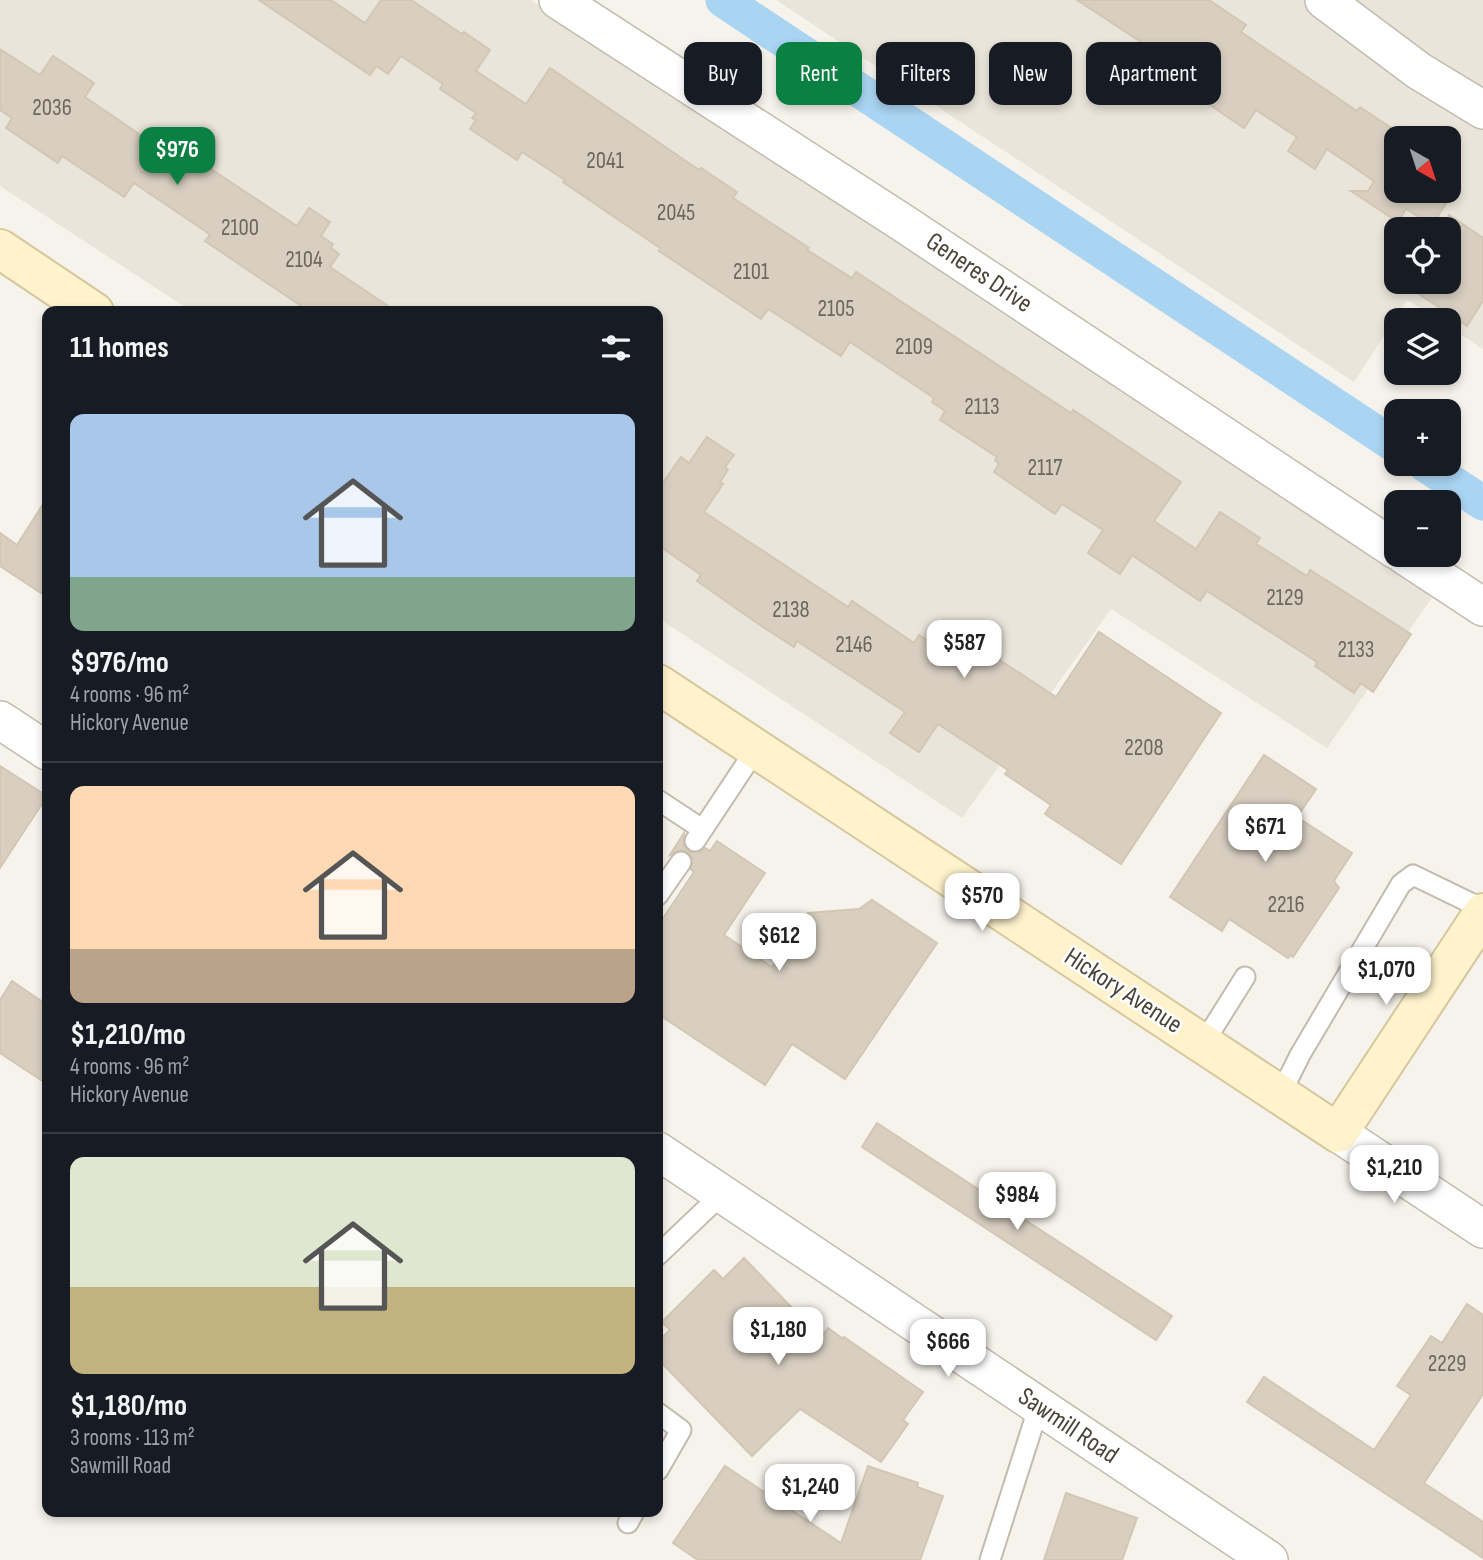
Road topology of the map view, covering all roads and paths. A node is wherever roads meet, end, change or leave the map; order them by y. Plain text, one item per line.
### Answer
1 (558, 0) edge
2 (1324, 0) edge
3 (1483, 110) edge
4 (0, 249) edge
5 (85, 306) edge
6 (1384, 542) edge
7 (1422, 567) edge
8 (1483, 607) edge
9 (663, 687) edge
10 (0, 720) edge
11 (42, 748) edge
12 (756, 749) junction
13 (663, 804) edge
14 (681, 862) dead end
15 (663, 888) edge
16 (1483, 911) edge
17 (1245, 977) dead end
18 (1203, 1044) junction
19 (1280, 1095) junction
20 (1338, 1133) junction
21 (663, 1155) edge
22 (722, 1194) junction
23 (1483, 1229) edge
24 (663, 1250) edge
25 (1039, 1406) junction
26 (663, 1417) edge
27 (663, 1461) edge
28 (990, 1560) edge
29 (1269, 1560) edge

1 - 6 street, Generes Drive
2 - 3 street
4 - 5 street
7 - 8 street
9 - 12 street, Hickory Avenue
10 - 11 street
12 - 13 lane
12 - 18 street, Hickory Avenue
14 - 15 lane
16 - 19 lane
16 - 20 street
17 - 18 lane
18 - 19 street, Hickory Avenue
19 - 20 street, Hickory Avenue
20 - 23 street, Hickory Avenue
21 - 22 street, Sawmill Road
22 - 24 lane
22 - 25 street, Sawmill Road
25 - 28 lane
25 - 29 street, Sawmill Road
26 - 27 lane

